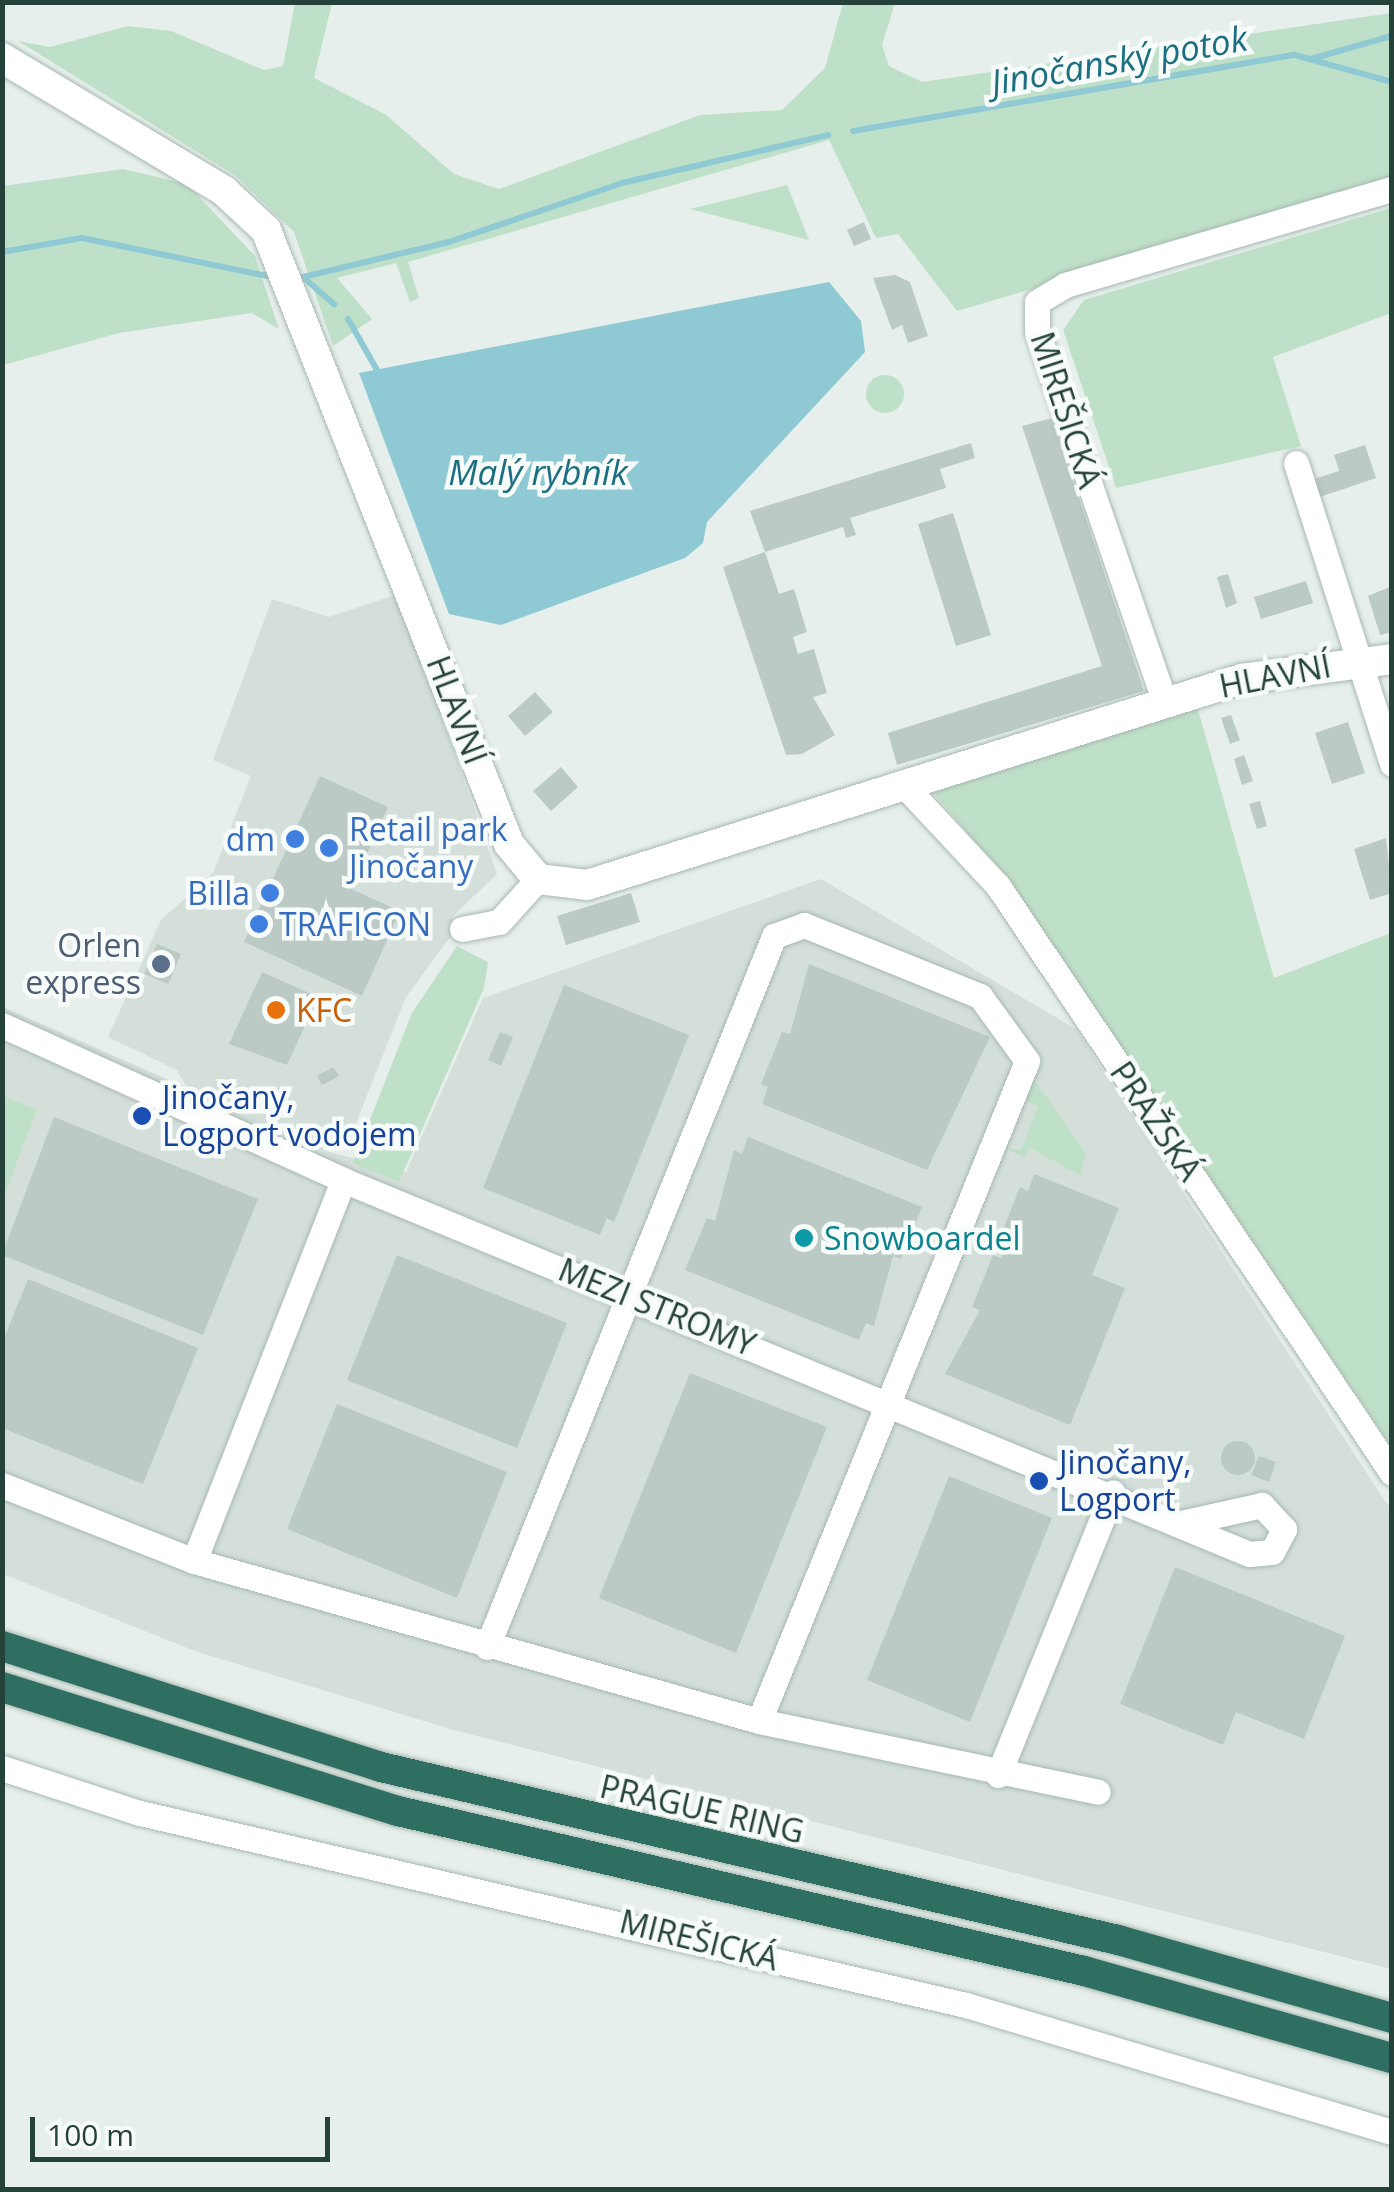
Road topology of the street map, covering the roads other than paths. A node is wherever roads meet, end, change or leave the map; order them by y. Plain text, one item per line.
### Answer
1 (2, 58) edge
2 (1392, 189) edge
3 (1296, 464) dead end
4 (1392, 659) edge
5 (1355, 662) junction
6 (1164, 700) junction
7 (1392, 764) edge
8 (902, 783) junction
9 (538, 879) junction
10 (462, 929) dead end
11 (2, 1026) edge
12 (343, 1180) junction
13 (631, 1297) junction
14 (894, 1403) junction
15 (1392, 1473) edge
16 (2, 1485) edge
17 (1113, 1492) junction
18 (1181, 1523) dead end
19 (194, 1561) junction
20 (2, 1646) edge
21 (487, 1647) junction
22 (2, 1686) edge
23 (759, 1721) junction
24 (2, 1768) edge
25 (998, 1774) junction
26 (1098, 1792) dead end
27 (1392, 2018) edge
28 (1392, 2058) edge
29 (1392, 2132) edge

1 - 9 street, HLAVNÍ
2 - 6 street, MIREŠICKÁ
3 - 5 street
4 - 5 street, HLAVNÍ
5 - 6 street, HLAVNÍ
5 - 7 street
6 - 8 street, HLAVNÍ
8 - 9 street, HLAVNÍ
8 - 15 street, PRAŽSKÁ
9 - 10 street
11 - 12 street, MEZI STROMY
12 - 13 street, MEZI STROMY
12 - 19 street
13 - 14 street, MEZI STROMY
13 - 14 street
13 - 21 street
14 - 17 street, MEZI STROMY
14 - 23 street
16 - 19 street
17 - 18 street, MEZI STROMY
17 - 25 street
19 - 21 street
20 - 27 highway, PRAGUE RING
21 - 23 street
22 - 28 highway
23 - 25 street
24 - 29 street, MIREŠICKÁ
25 - 26 street

